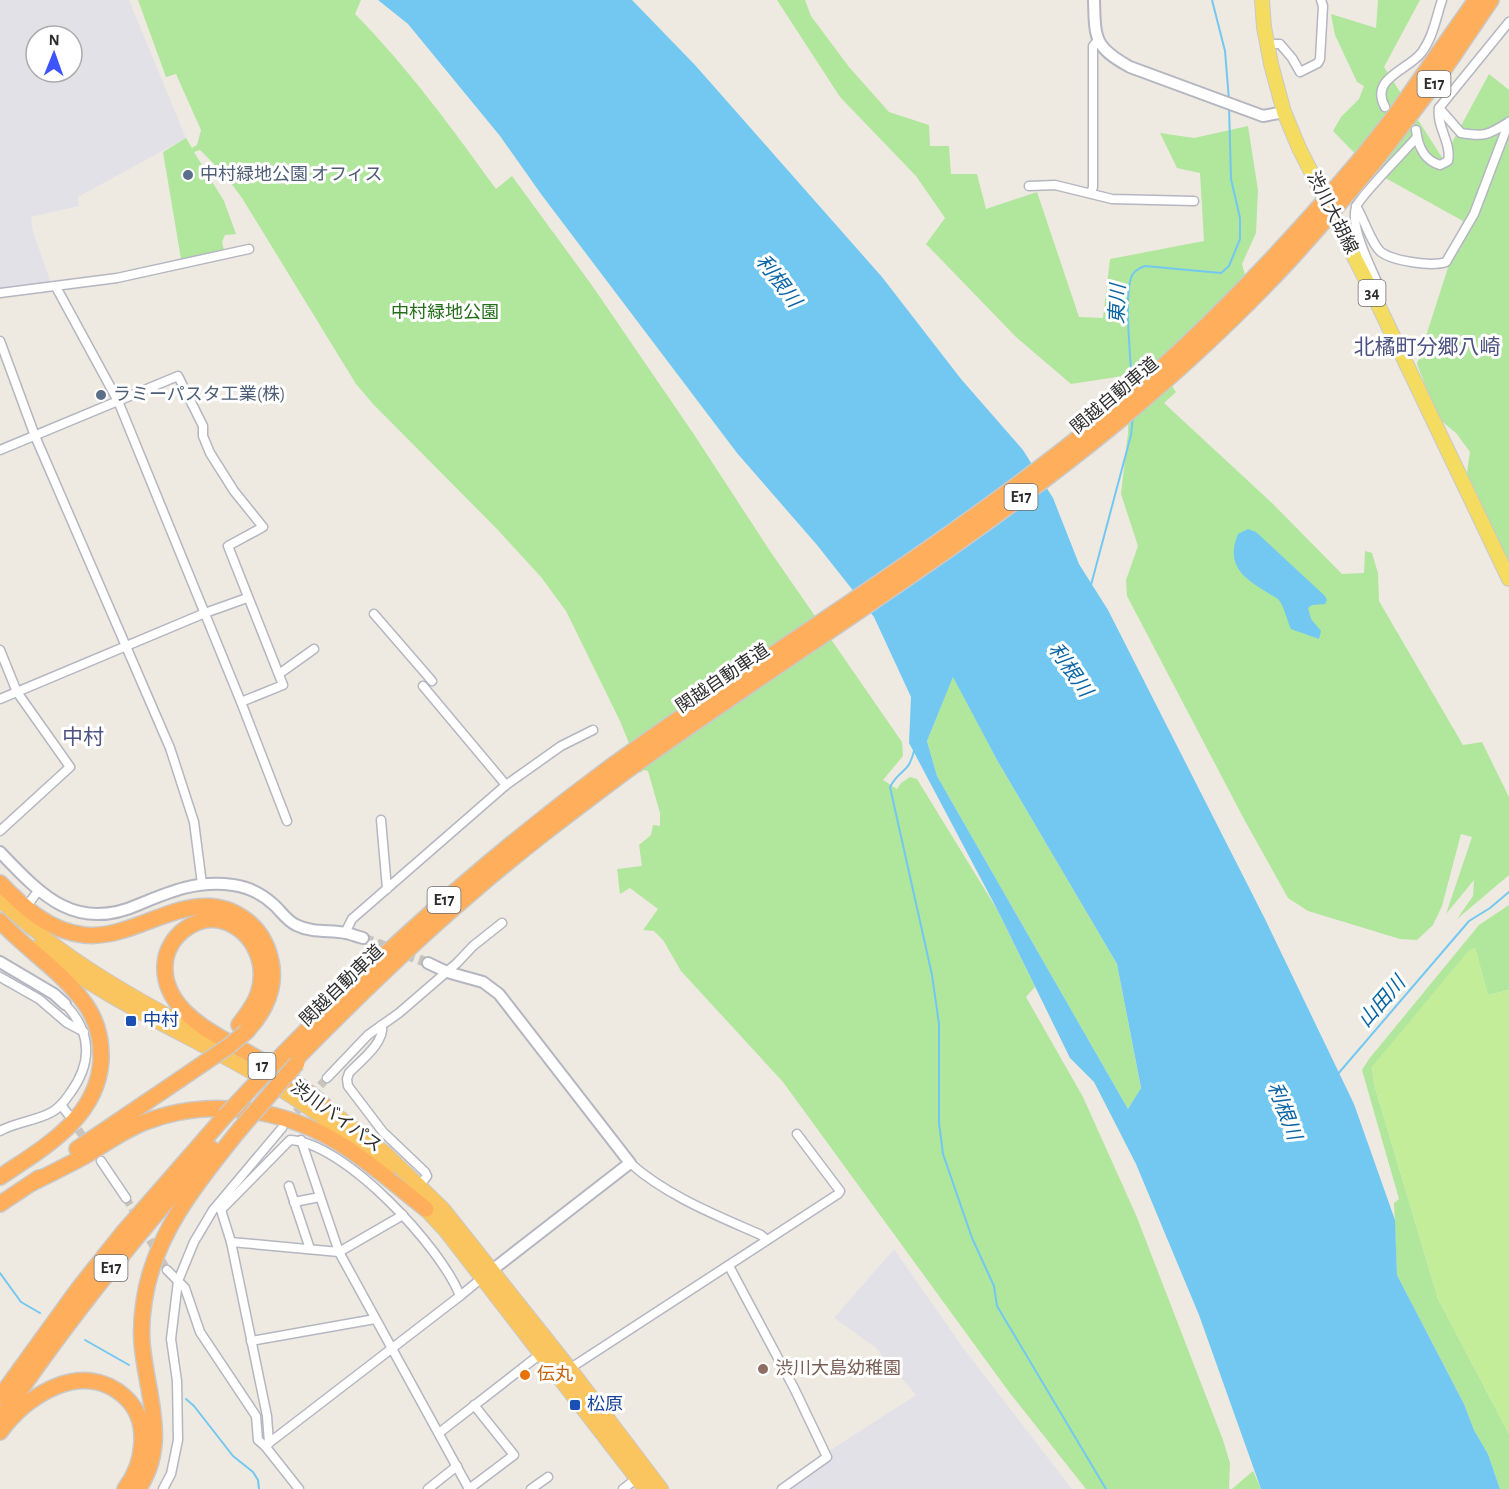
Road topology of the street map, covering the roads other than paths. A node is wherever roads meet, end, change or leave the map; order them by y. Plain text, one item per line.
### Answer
1 (1094, 0) edge
2 (1262, 0) edge
3 (1321, 0) edge
4 (1442, 0) edge
5 (1476, 0) edge
6 (1491, 0) edge
7 (1509, 22) edge
8 (1098, 40) junction
9 (1266, 44) junction
10 (1385, 107) dead end
11 (1439, 108) junction
12 (1284, 112) junction
13 (1509, 122) edge
14 (1367, 161) junction
15 (1029, 186) dead end
16 (1091, 193) junction
17 (1194, 201) dead end
18 (1356, 206) junction
19 (249, 249) dead end
20 (56, 286) junction
21 (1371, 290) junction
22 (0, 293) edge
23 (0, 341) edge
24 (118, 401) junction
25 (35, 436) junction
26 (0, 450) edge
27 (1509, 579) edge
28 (247, 598) junction
29 (205, 613) junction
30 (374, 614) dead end
31 (124, 646) junction
32 (314, 649) dead end
33 (0, 650) edge
34 (279, 674) junction
35 (432, 681) dead end
36 (423, 686) dead end
37 (17, 692) junction
38 (0, 699) edge
39 (241, 702) junction
40 (593, 730) dead end
41 (619, 769) junction
42 (506, 785) junction
43 (381, 820) dead end
44 (287, 821) dead end
45 (0, 831) edge
46 (0, 852) edge
47 (0, 883) edge
48 (202, 884) junction
49 (387, 889) junction
50 (38, 891) junction
51 (0, 900) edge
52 (29, 903) dead end
53 (0, 916) edge
54 (0, 921) edge
55 (502, 923) dead end
56 (345, 933) junction
57 (363, 938) tunnel mouth
58 (0, 962) edge
59 (428, 963) tunnel mouth
60 (447, 972) junction
61 (0, 977) edge
62 (65, 1004) joint
63 (382, 1025) junction
64 (242, 1028) junction
65 (84, 1032) junction
66 (292, 1059) junction
67 (177, 1076) junction
68 (327, 1078) tunnel mouth
69 (323, 1104) junction
70 (61, 1105) junction
71 (68, 1114) tunnel mouth
72 (233, 1123) junction
73 (282, 1128) tunnel mouth
74 (0, 1131) edge
75 (797, 1134) dead end
76 (301, 1140) junction
77 (101, 1161) dead end
78 (22, 1162) junction
79 (630, 1163) junction
80 (0, 1177) edge
81 (32, 1183) junction
82 (420, 1185) junction
83 (289, 1186) dead end
84 (320, 1197) junction
85 (126, 1198) tunnel mouth
86 (294, 1202) junction
87 (0, 1204) edge
88 (426, 1209) junction
89 (217, 1210) junction
90 (403, 1215) junction
91 (122, 1234) junction
92 (767, 1240) junction
93 (231, 1242) junction
94 (310, 1249) junction
95 (339, 1252) junction
96 (729, 1266) junction
97 (167, 1270) tunnel mouth
98 (487, 1274) junction
99 (178, 1281) junction
100 (460, 1296) junction
101 (375, 1319) junction
102 (251, 1341) junction
103 (546, 1349) junction
104 (392, 1350) junction
105 (564, 1372) junction
106 (0, 1380) edge
107 (0, 1397) edge
108 (474, 1405) junction
109 (0, 1420) edge
110 (0, 1432) edge
111 (439, 1433) junction
112 (267, 1444) junction
113 (457, 1466) junction
114 (548, 1477) dead end
115 (641, 1484) edge
116 (124, 1489) edge
117 (138, 1489) edge
118 (163, 1489) edge
119 (299, 1489) edge
120 (428, 1489) edge
121 (469, 1489) edge
122 (531, 1489) edge
123 (623, 1489) edge
124 (661, 1489) edge
125 (782, 1489) edge

1 - 8 street
2 - 9 main road, 渋川大胡線 / 34
3 - 9 street
4 - 10 street
5 - 14 highway, 関越自動車道 / E17
6 - 14 highway, 関越自動車道 / E17
7 - 11 street
8 - 12 street
8 - 16 street
9 - 12 main road, 渋川大胡線 / 34
11 - 13 street
11 - 18 street
12 - 21 main road, 渋川大胡線 / 34
13 - 18 street
14 - 41 highway, 関越自動車道 / E17, bridge
15 - 16 street
16 - 17 street
18 - 21 street
19 - 20 street
20 - 22 street
20 - 24 street
21 - 27 main road, 渋川大胡線 / 34
23 - 25 street
24 - 25 street
24 - 28 street
24 - 29 street
25 - 26 street
25 - 31 street
28 - 29 street
28 - 34 street
29 - 31 street
29 - 39 street
30 - 35 street
31 - 37 street
31 - 48 street
32 - 34 street
33 - 37 street
34 - 39 street
36 - 42 street
37 - 38 street
37 - 45 street
39 - 44 street
40 - 42 street
41 - 66 highway, 関越自動車道 / E17
41 - 66 highway, 関越自動車道 / E17
42 - 49 street
43 - 49 street
46 - 50 street
47 - 64 highway
48 - 50 street
48 - 56 street
49 - 56 street
50 - 52 street
51 - 69 highway, 渋川バイパス / 17
53 - 88 highway, 渋川バイパス / 17
54 - 78 highway
55 - 60 street
56 - 57 street
58 - 62 street
59 - 60 street
60 - 63 street
60 - 79 street
61 - 65 street
62 - 65 street
63 - 68 street
63 - 82 street
64 - 67 highway
64 - 69 highway
65 - 70 street
66 - 72 highway, 関越自動車道 / E17, bridge
67 - 78 highway
67 - 81 highway
69 - 82 highway, 渋川バイパス / 17
70 - 71 street
70 - 74 street
72 - 91 highway, 関越自動車道 / E17
72 - 109 highway, 関越自動車道 / E17
72 - 117 highway
73 - 89 street
75 - 92 street
76 - 84 street
76 - 89 street
76 - 90 street
77 - 85 street
78 - 80 highway
79 - 92 street
79 - 98 street
81 - 87 highway
81 - 88 highway
82 - 98 highway, 渋川バイパス / 17
83 - 86 street
84 - 86 street
84 - 95 street
86 - 94 street
88 - 98 highway, 渋川バイパス / 17
89 - 93 street
89 - 99 street
90 - 95 street
90 - 100 street
91 - 106 highway
91 - 107 highway, 関越自動車道 / E17
92 - 96 street
93 - 94 street
93 - 102 street
94 - 95 street
95 - 101 street
96 - 105 street
96 - 125 street
97 - 99 street
98 - 100 street
98 - 103 highway, 17
99 - 112 street
99 - 118 street
100 - 104 street
101 - 102 street
101 - 104 street
102 - 112 street
103 - 105 highway, 17
103 - 108 street
104 - 111 street
104 - 112 street
105 - 115 highway, 17
105 - 124 highway, 17
108 - 111 street
108 - 121 street
110 - 116 highway
111 - 113 street
112 - 119 street
113 - 120 street
113 - 121 street
114 - 122 street
115 - 123 street

